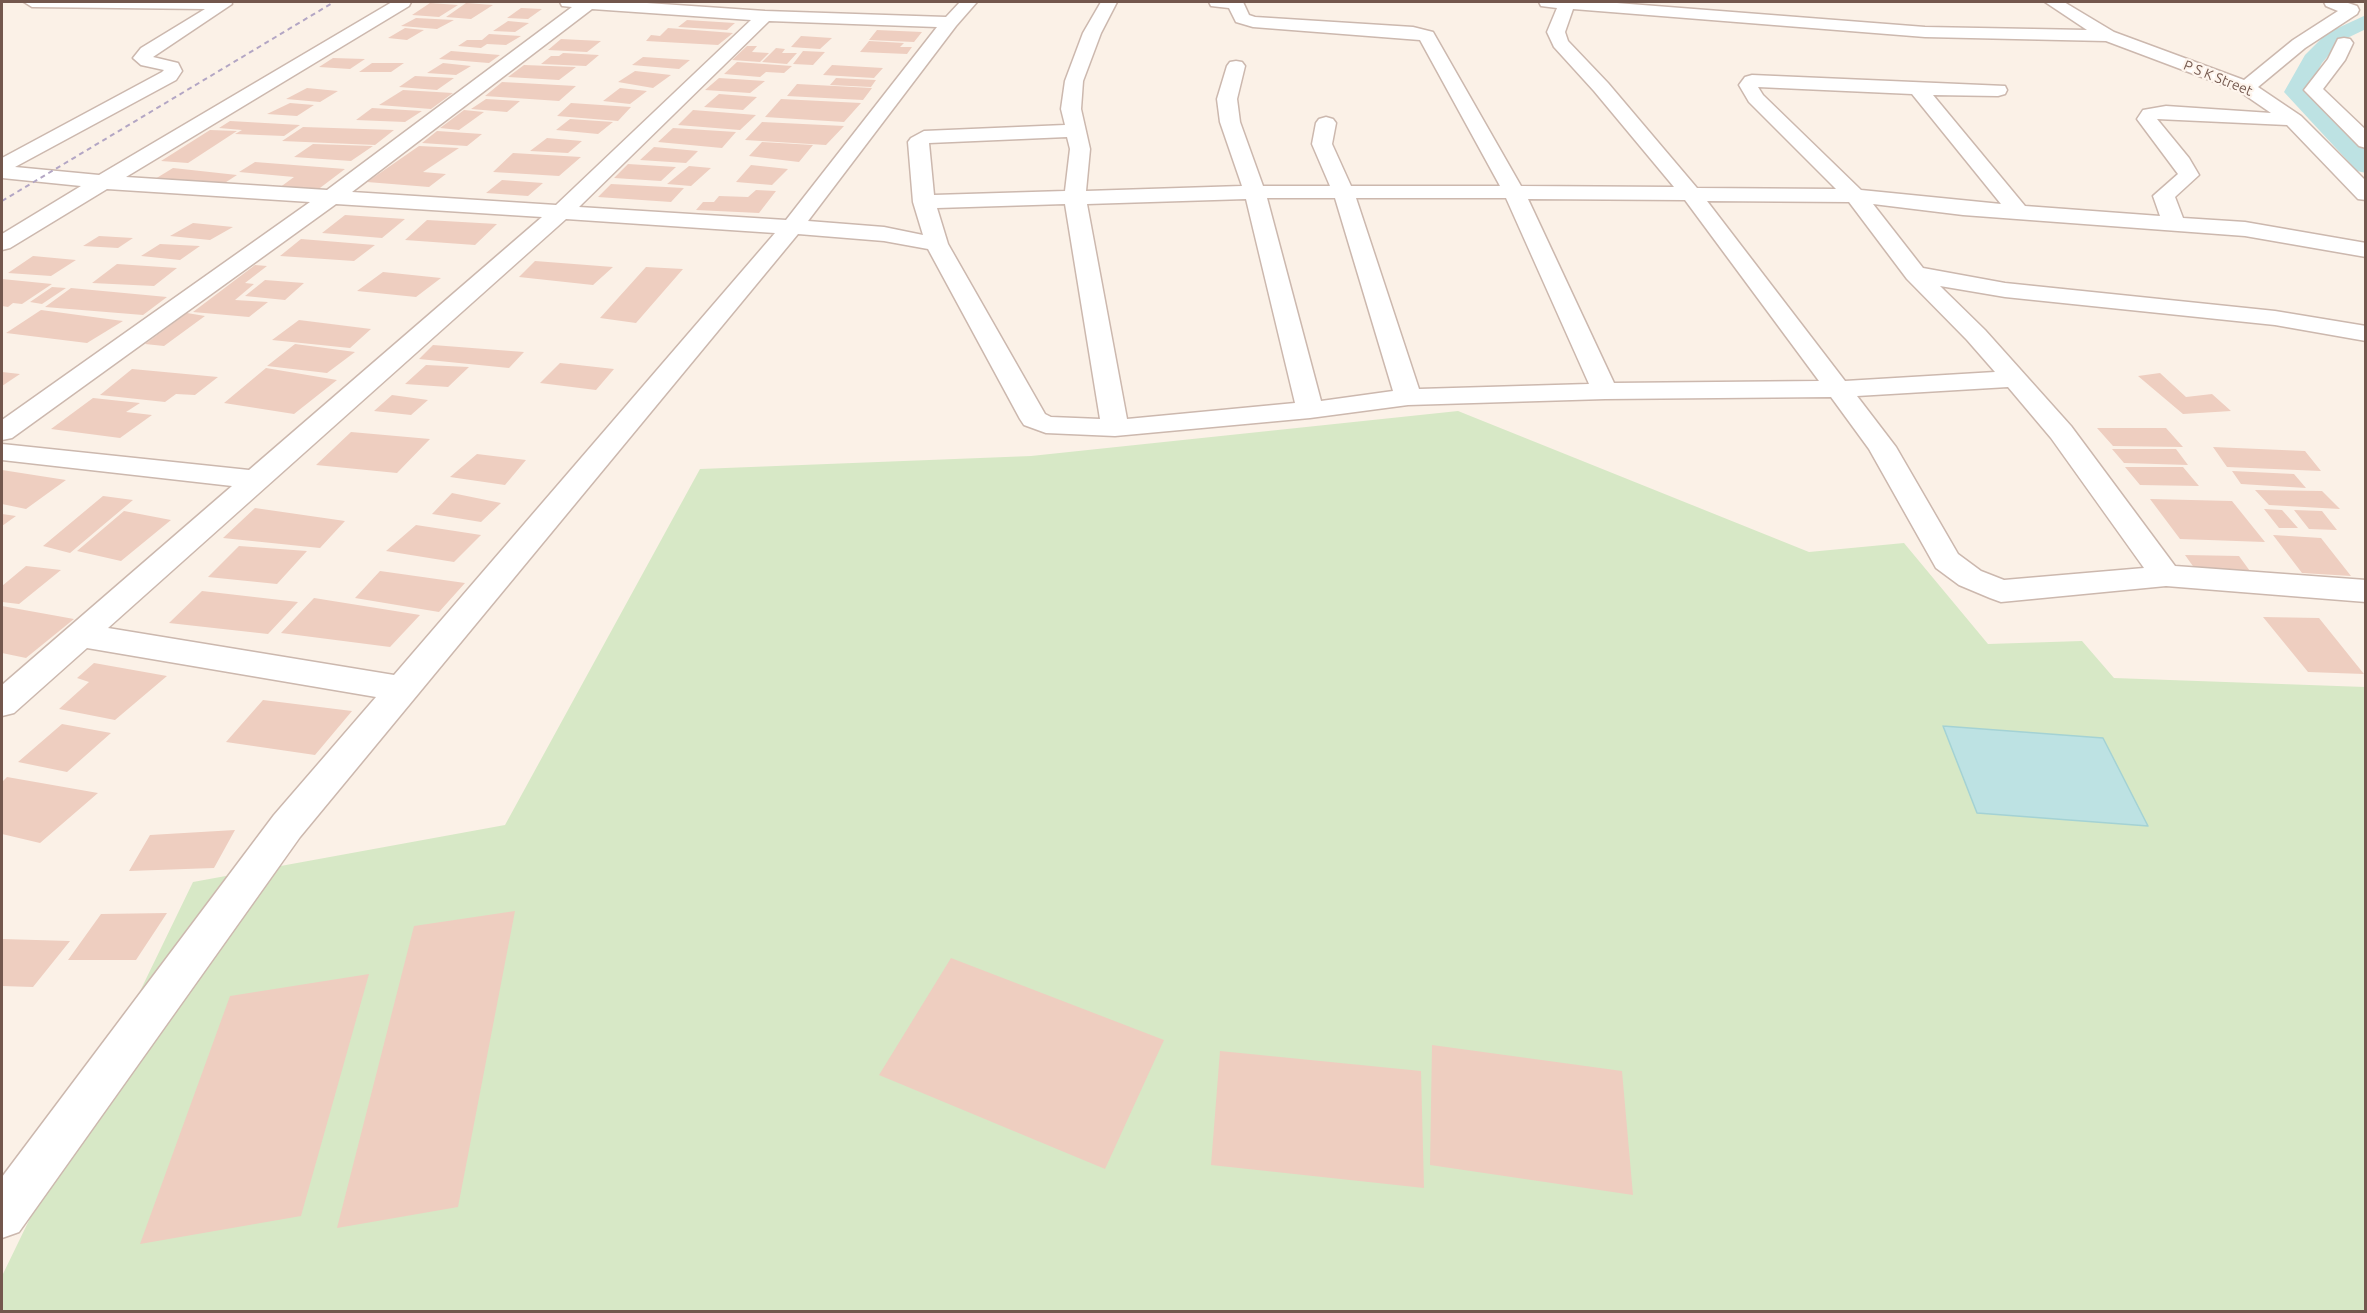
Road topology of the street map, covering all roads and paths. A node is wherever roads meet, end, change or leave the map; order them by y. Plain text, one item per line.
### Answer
1 (32, 2) edge
2 (106, 2) edge
3 (403, 2) edge
4 (560, 2) edge
5 (590, 2) edge
6 (969, 2) edge
7 (1109, 2) edge
8 (1230, 2) edge
9 (1557, 2) edge
10 (2053, 2) edge
11 (2332, 2) edge
12 (226, 3) edge
13 (765, 16) junction
14 (950, 22) junction
15 (2108, 36) junction
16 (2344, 43) dead end
17 (1236, 66) dead end
18 (2246, 87) junction
19 (1918, 89) junction
20 (1998, 90) dead end
21 (2294, 120) junction
22 (1326, 123) dead end
23 (1076, 131) junction
24 (2366, 142) edge
25 (2, 166) edge
26 (2, 172) edge
27 (101, 182) junction
28 (1255, 192) junction
29 (1514, 192) junction
30 (1344, 193) junction
31 (2366, 194) edge
32 (1692, 195) junction
33 (333, 196) junction
34 (1855, 196) junction
35 (1075, 198) junction
36 (924, 202) junction
37 (2017, 210) junction
38 (561, 212) junction
39 (2174, 224) junction
40 (792, 227) junction
41 (2, 243) edge
42 (937, 244) junction
43 (2366, 250) edge
44 (1915, 274) junction
45 (2366, 333) edge
46 (2015, 379) junction
47 (1838, 389) junction
48 (1605, 391) junction
49 (1408, 397) junction
50 (1310, 410) junction
51 (1115, 428) junction
52 (2, 432) edge
53 (2, 452) edge
54 (257, 480) junction
55 (2166, 576) junction
56 (2366, 591) edge
57 (80, 635) junction
58 (403, 689) junction
59 (2, 704) edge
60 (2, 1215) edge

1 - 2 street
2 - 12 street
3 - 27 street
4 - 5 street
5 - 13 street
5 - 33 street
6 - 14 street
7 - 23 street
8 - 29 street
9 - 15 street
9 - 32 street
10 - 15 street
11 - 18 street
12 - 25 street
13 - 14 street
13 - 38 street
14 - 40 street
15 - 18 street, P S K Street
16 - 24 street
17 - 28 street
18 - 21 street, P S K Street
19 - 20 street
19 - 34 street
19 - 37 street
21 - 31 street, P S K Street
21 - 39 street
22 - 30 street
23 - 35 street
23 - 36 street
26 - 27 street
27 - 33 street
27 - 41 street
28 - 30 street
28 - 35 street
28 - 50 street
29 - 30 street
29 - 32 street
29 - 48 street
30 - 49 street
32 - 34 street
32 - 47 street
33 - 38 street
33 - 52 street
34 - 37 street
34 - 44 street
35 - 36 street
35 - 51 street
36 - 42 street
37 - 39 street
38 - 40 street
38 - 54 street
39 - 43 street
40 - 42 street
40 - 58 street
42 - 51 street
44 - 45 street
44 - 46 street
46 - 47 street
46 - 55 street
47 - 48 street
47 - 55 street
48 - 49 street
49 - 50 street
50 - 51 street
53 - 54 street
54 - 57 street
55 - 56 street
57 - 58 street
57 - 59 street
58 - 60 street

